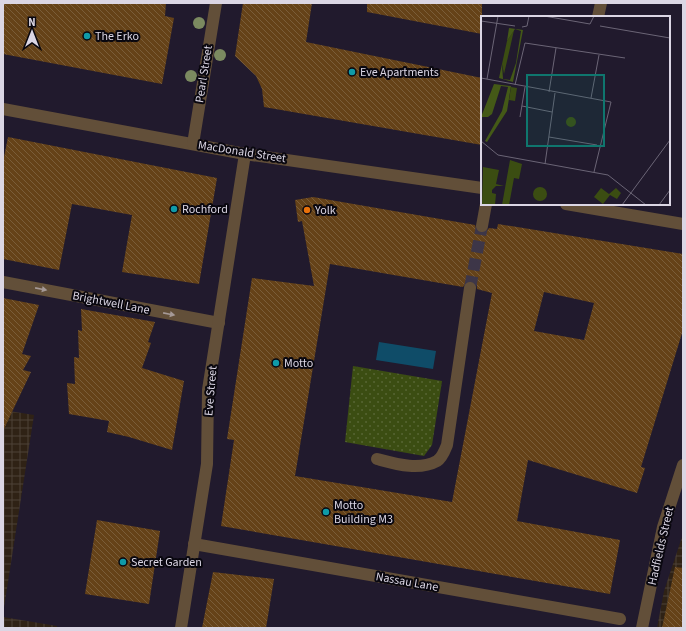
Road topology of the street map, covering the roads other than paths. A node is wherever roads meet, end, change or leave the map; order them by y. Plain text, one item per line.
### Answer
1 (216, 3) edge
2 (601, 3) edge
3 (598, 16) edge
4 (3, 109) edge
5 (193, 144) junction
6 (245, 154) junction
7 (481, 188) edge
8 (486, 205) edge
9 (572, 205) edge
10 (683, 224) edge
11 (482, 226) tunnel mouth
12 (3, 282) edge
13 (470, 288) tunnel mouth
14 (219, 323) junction
15 (377, 459) dead end
16 (683, 465) edge
17 (194, 544) junction
18 (620, 619) dead end
19 (181, 628) edge
20 (642, 628) edge

1 - 5 street, Pearl Street
2 - 3 street
4 - 5 street, MacDonald Street
5 - 6 street, MacDonald Street
6 - 7 street, MacDonald Street
6 - 14 street, Eve Street
8 - 11 street
9 - 10 street
12 -> 14 street, Brightwell Lane
13 - 15 street
14 - 17 street, Eve Street
16 - 20 street, Hadfields Street
17 - 18 street, Nassau Lane
17 - 19 street, Eve Street

